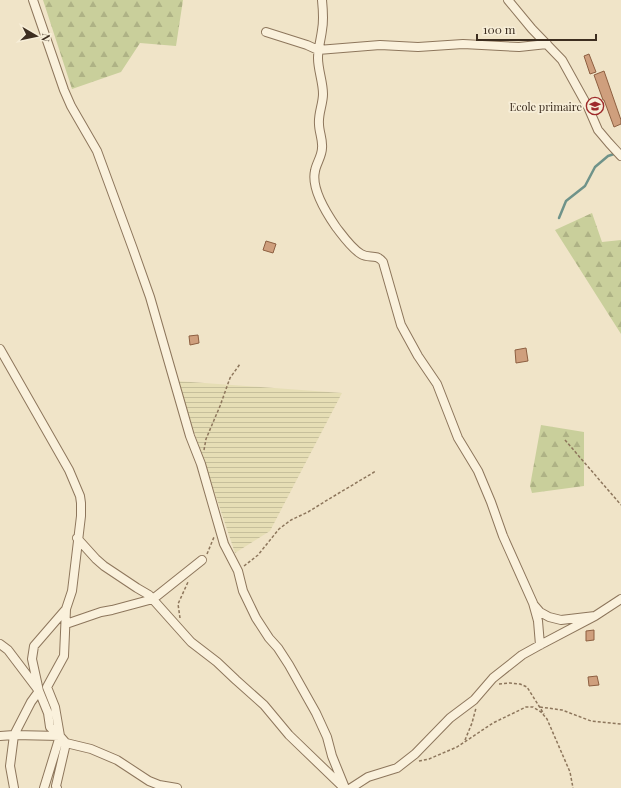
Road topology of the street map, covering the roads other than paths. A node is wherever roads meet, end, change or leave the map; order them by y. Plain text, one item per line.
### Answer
1 (33, 0) edge
2 (322, 0) edge
3 (508, 0) edge
4 (266, 32) dead end
5 (547, 44) junction
6 (318, 50) junction
7 (621, 156) edge
8 (0, 349) edge
9 (77, 538) junction
10 (202, 560) road end
11 (153, 599) junction
12 (621, 599) edge
13 (533, 603) junction
14 (66, 609) junction
15 (595, 616) junction
16 (66, 624) junction
17 (0, 644) edge
18 (540, 644) junction
19 (39, 691) junction
20 (14, 735) junction
21 (0, 736) edge
22 (60, 736) junction
23 (66, 743) junction
24 (14, 788) edge
25 (44, 788) edge
26 (57, 788) edge
27 (177, 788) edge
28 (344, 788) edge
29 (351, 788) edge

1 - 28 street
2 - 6 street
3 - 5 street
4 - 6 street
5 - 6 street
5 - 7 street
6 - 13 street
8 - 9 street
9 - 11 street
9 - 14 street
10 - 11 street
11 - 16 street
11 - 28 street
12 - 15 street
13 - 15 street
13 - 18 street
14 - 16 street
14 - 19 street
15 - 18 street
16 - 22 street
17 - 19 street
18 - 29 street
19 - 20 street
19 - 22 street
20 - 21 street
20 - 22 street
20 - 24 street
22 - 23 street
22 - 25 street
23 - 26 street
23 - 27 street

